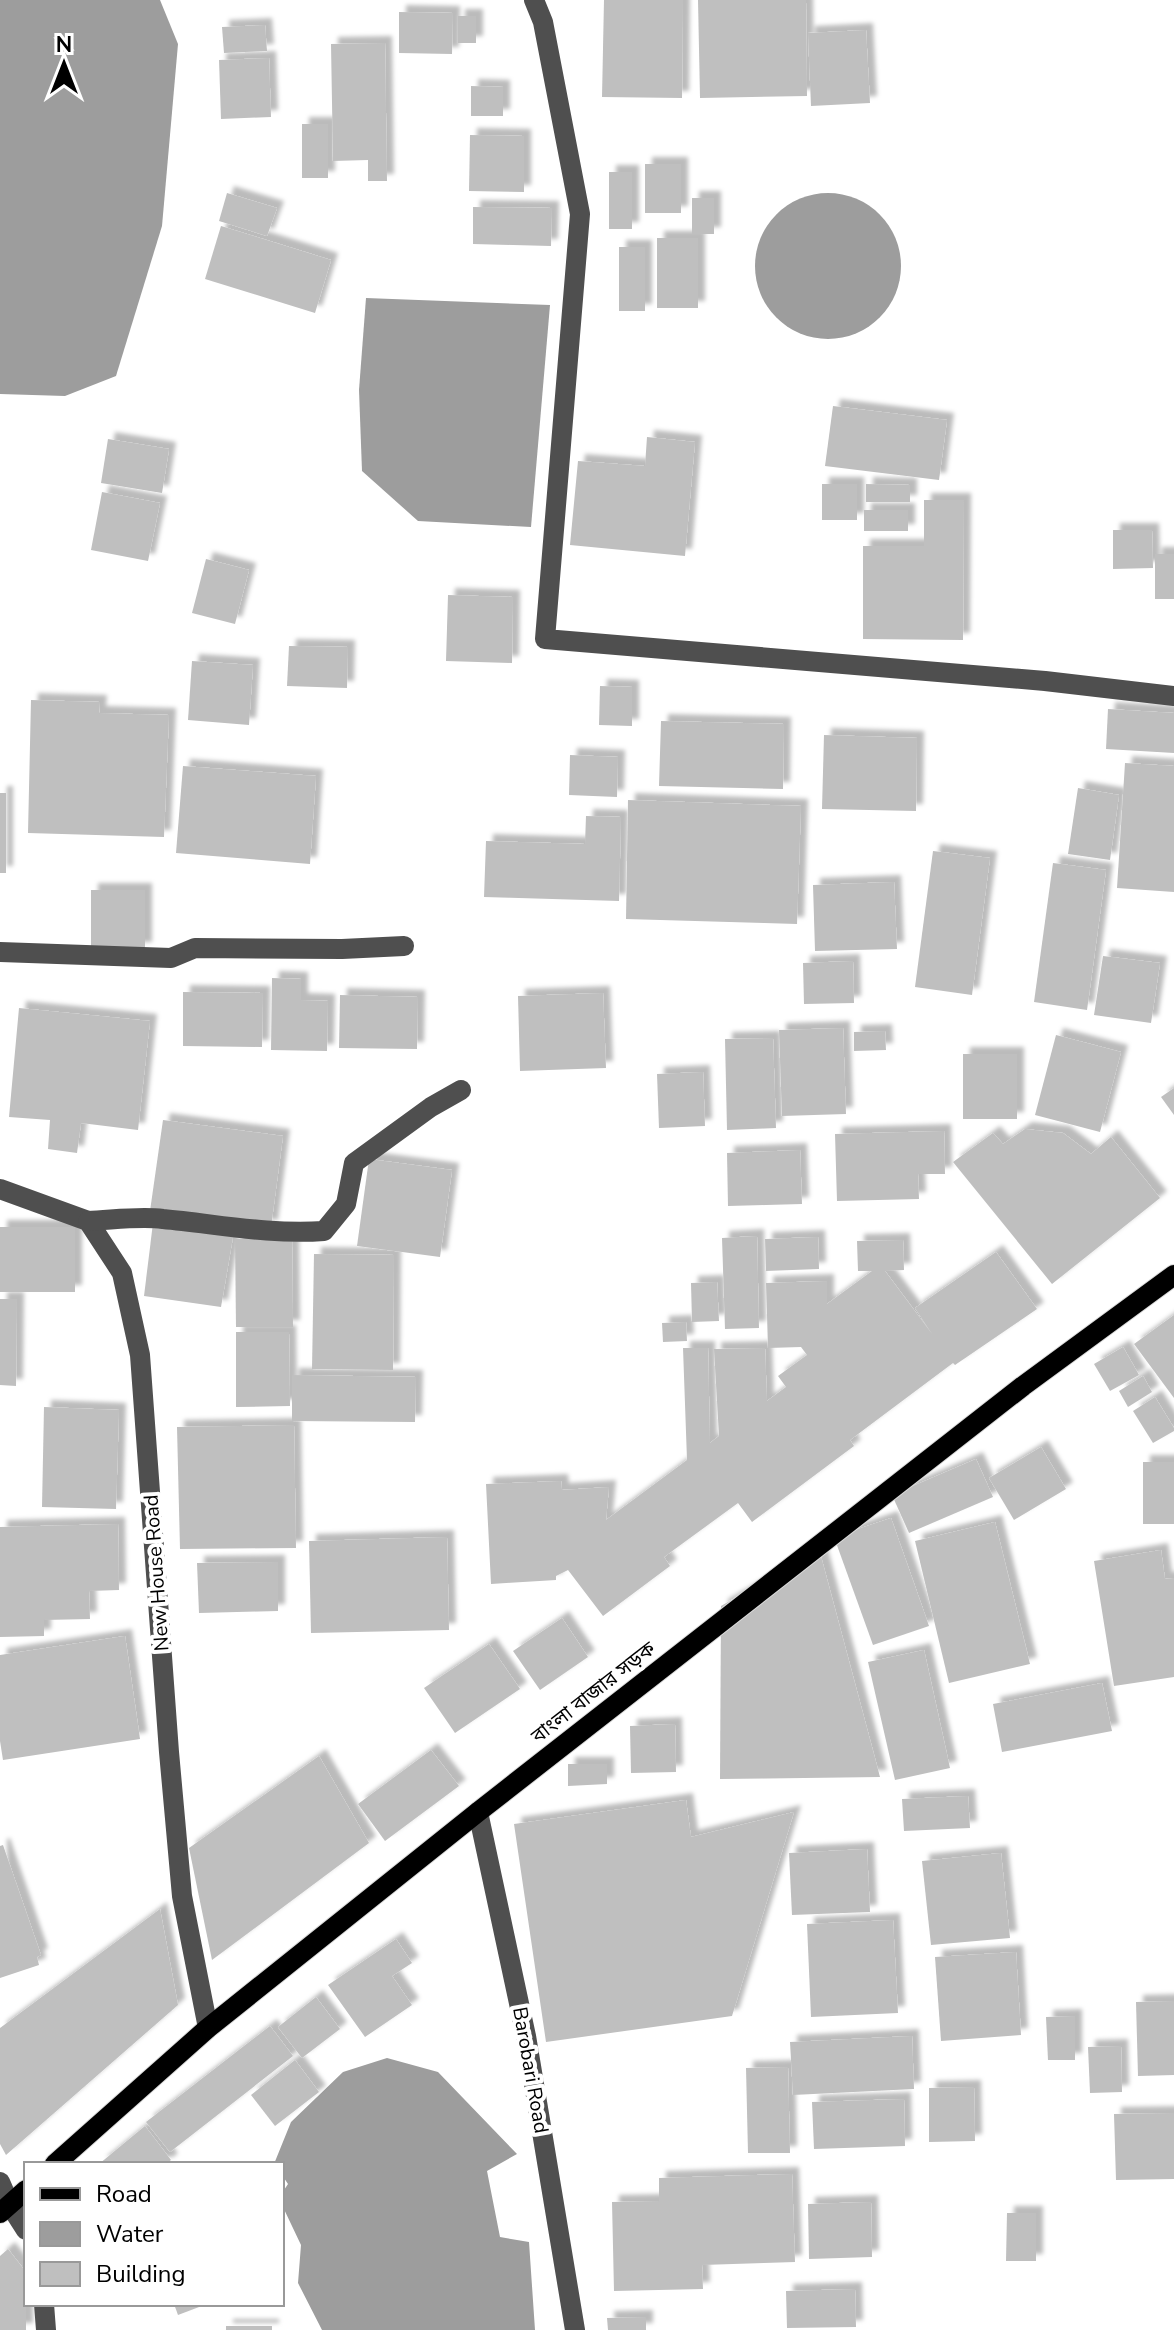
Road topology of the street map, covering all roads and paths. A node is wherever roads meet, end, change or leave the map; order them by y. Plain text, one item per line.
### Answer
1 (534, 0) edge
2 (1174, 696) edge
3 (404, 946) dead end
4 (0, 952) edge
5 (461, 1090) dead end
6 (0, 1189) edge
7 (88, 1221) junction
8 (1174, 1275) edge
9 (478, 1812) junction
10 (208, 2028) junction
11 (57, 2162) edge
12 (0, 2182) edge
13 (24, 2192) edge
14 (5, 2209) edge
15 (24, 2228) edge
16 (44, 2306) edge
17 (46, 2330) edge
18 (575, 2330) edge

1 - 2 street
3 - 4 street
5 - 7 street
6 - 7 street
7 - 10 street, New House Road
8 - 9 main road, বাংলা বাজার সড়ক
9 - 10 main road, বাংলা বাজার সড়ক
9 - 18 street, Barobari Road
10 - 11 main road, বাংলা বাজার সড়ক
12 - 14 street
13 - 14 main road
14 - 15 street
16 - 17 street

